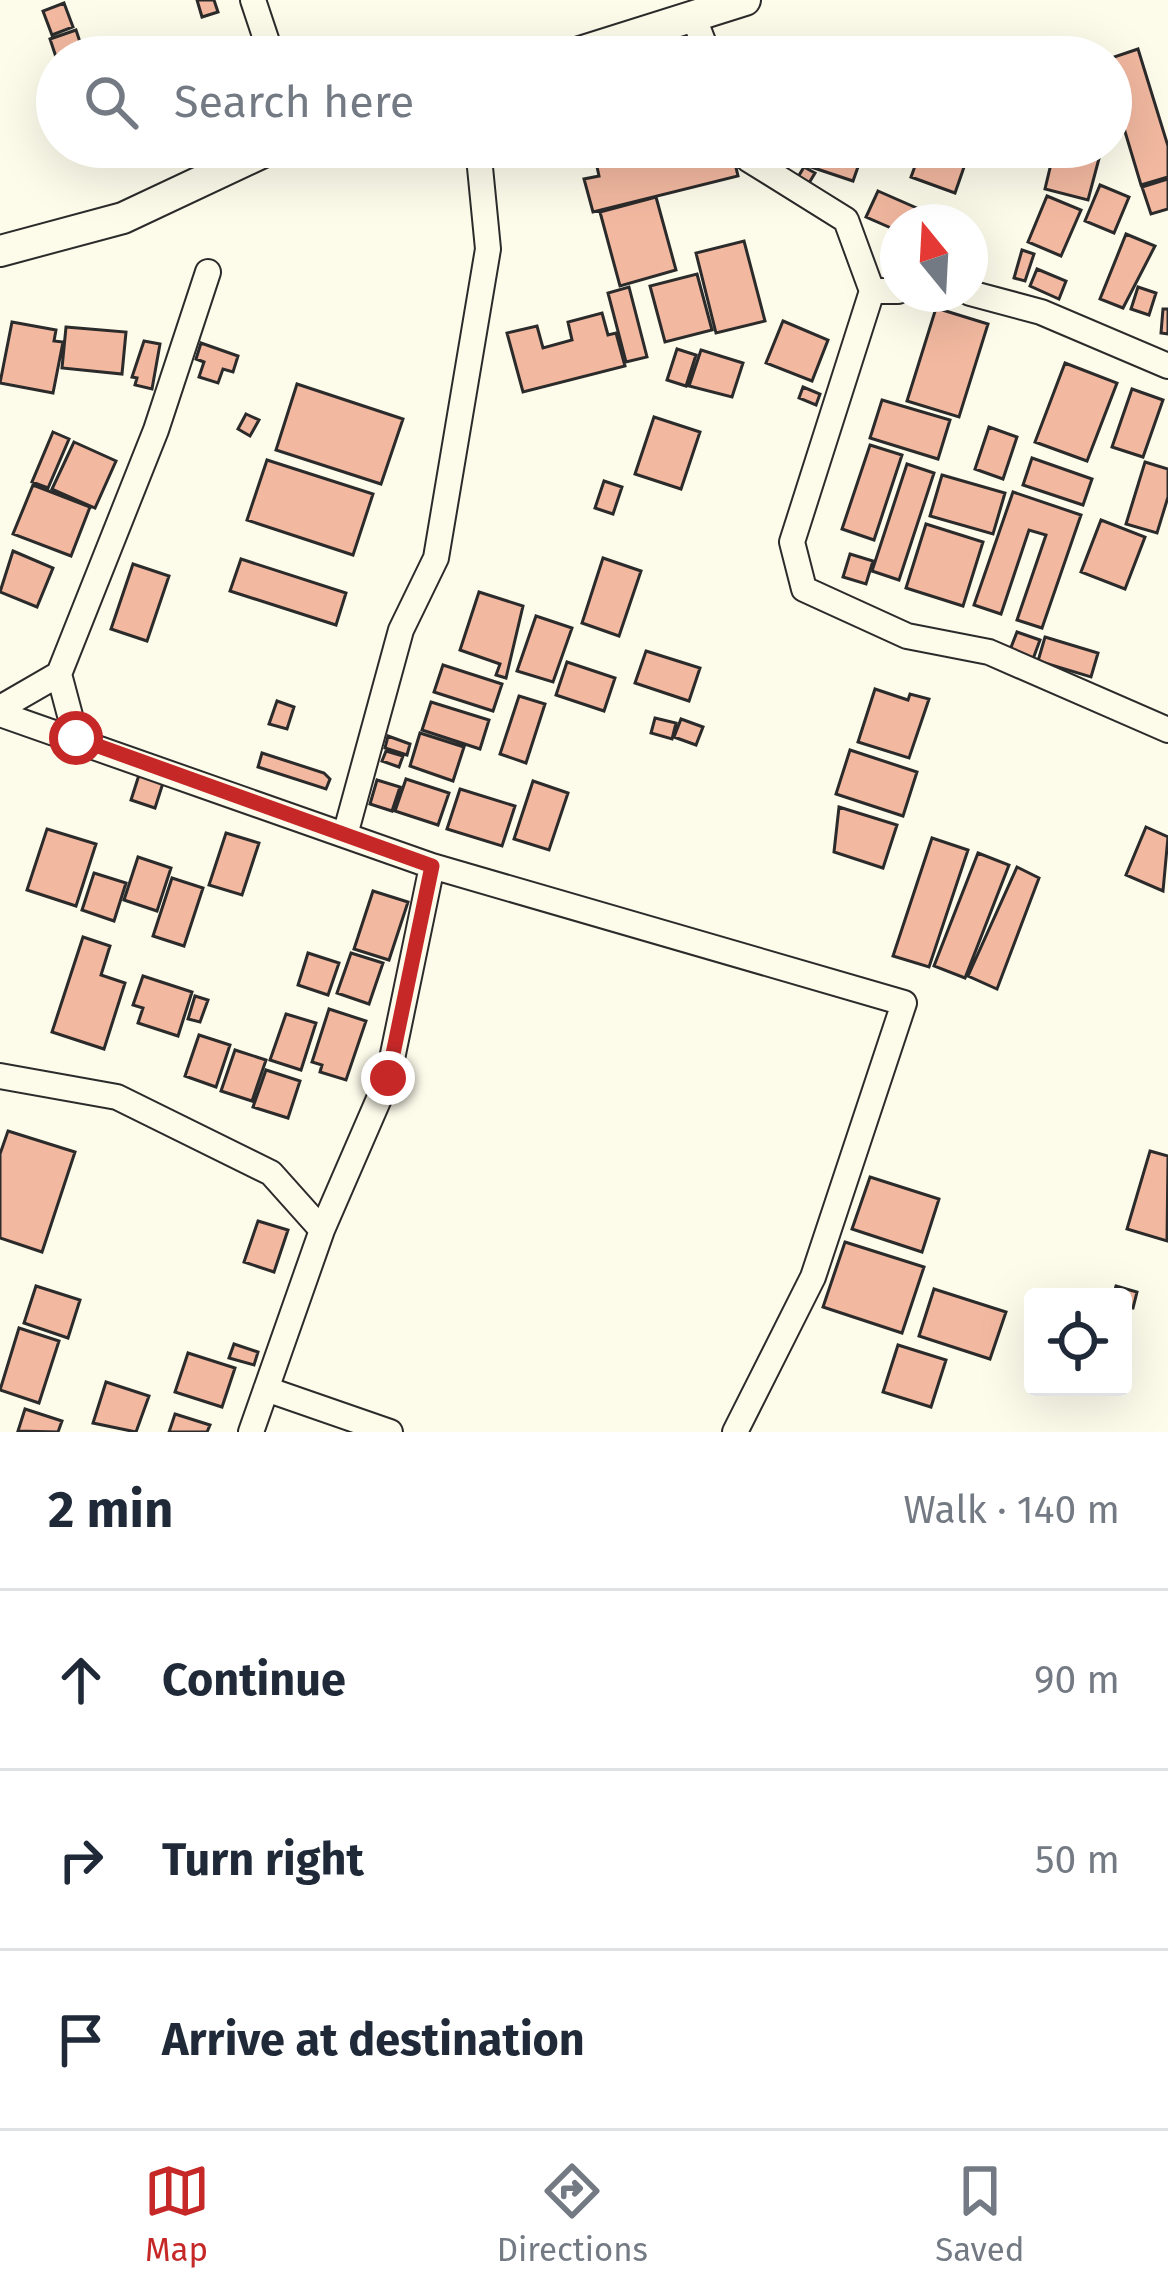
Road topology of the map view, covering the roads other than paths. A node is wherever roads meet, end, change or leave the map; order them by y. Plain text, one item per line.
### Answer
1 (253, 0) edge
2 (745, 0) edge
3 (694, 18) junction
4 (265, 36) edge
5 (634, 36) edge
6 (701, 36) edge
7 (229, 168) edge
8 (480, 168) edge
9 (762, 168) edge
10 (0, 251) edge
11 (208, 272) dead end
12 (872, 291) junction
13 (880, 291) edge
14 (988, 298) edge
15 (1168, 366) edge
16 (59, 674) junction
17 (0, 711) edge
18 (1168, 730) edge
19 (76, 738) junction
20 (345, 835) junction
21 (432, 866) junction
22 (0, 1076) edge
23 (322, 1230) junction
24 (266, 1389) junction
25 (251, 1432) edge
26 (390, 1432) edge
27 (735, 1432) edge

1 - 4 street
2 - 3 street
3 - 5 street
3 - 6 street
7 - 10 street
8 - 20 street
9 - 12 street
11 - 16 street
12 - 13 street
12 - 18 street
14 - 15 street
16 - 17 street
16 - 19 street
17 - 19 street
19 - 20 street
20 - 21 street
21 - 23 street
21 - 27 street
22 - 23 street
23 - 24 street
24 - 25 street
24 - 26 street

